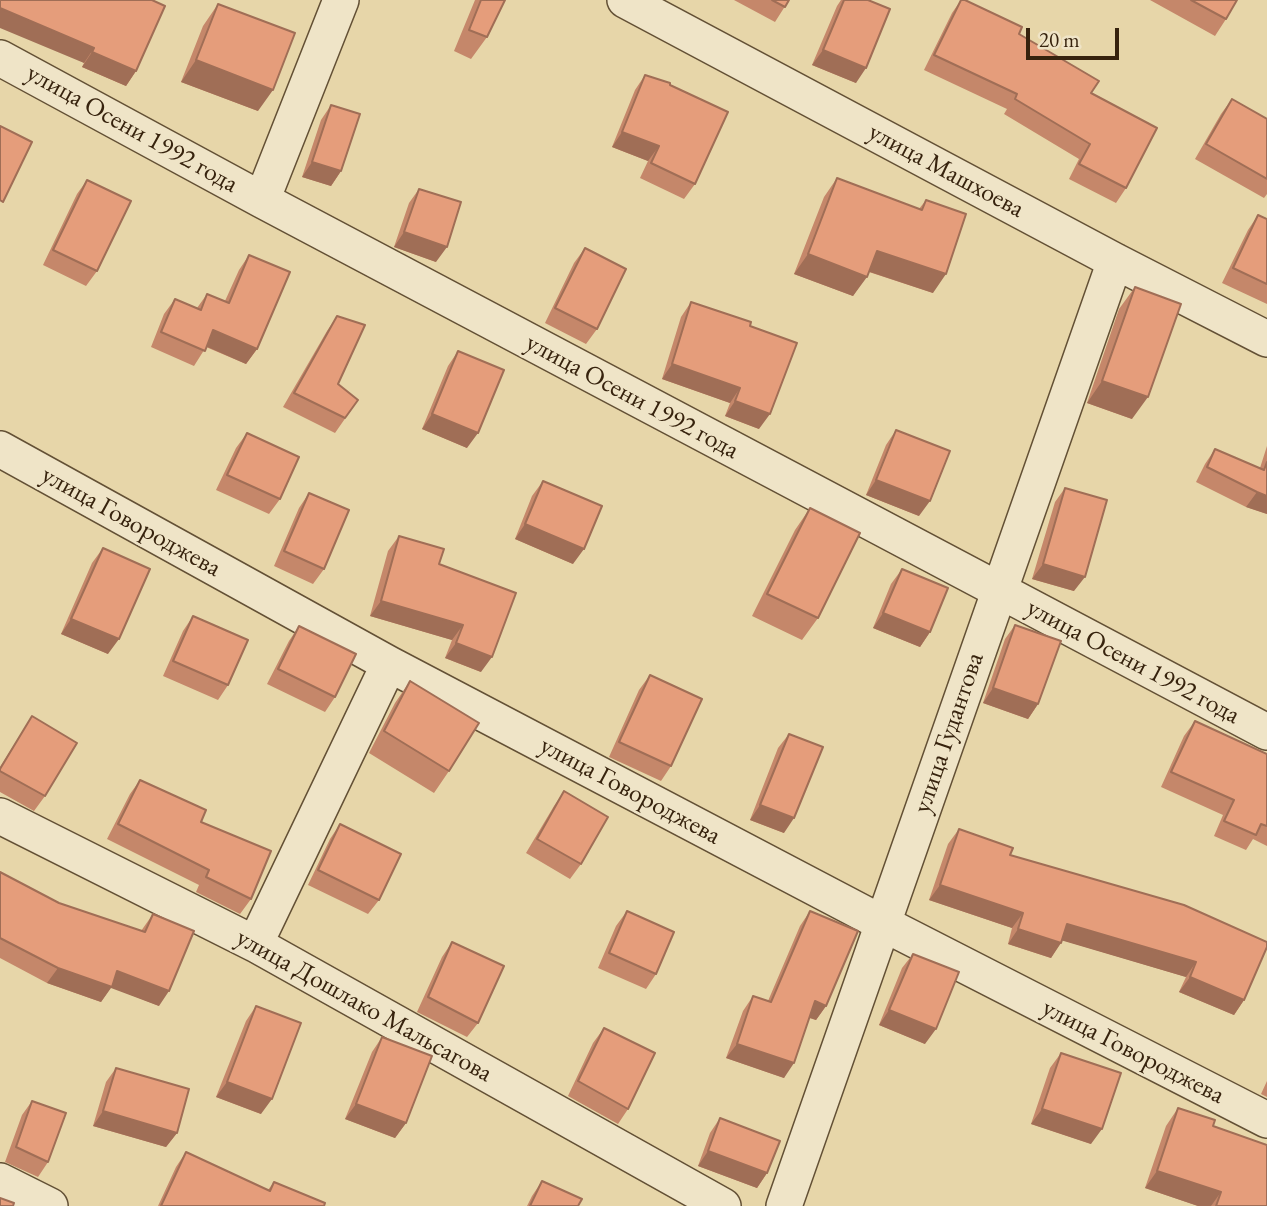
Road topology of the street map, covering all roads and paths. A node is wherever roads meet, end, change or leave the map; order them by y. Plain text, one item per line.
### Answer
1 (341, 0) edge
2 (625, 0) edge
3 (0, 58) edge
4 (262, 200) junction
5 (1115, 261) junction
6 (1267, 339) edge
7 (0, 449) edge
8 (999, 592) junction
9 (389, 664) junction
10 (1267, 732) edge
11 (0, 816) edge
12 (882, 923) junction
13 (255, 944) junction
14 (1267, 1120) edge
15 (0, 1181) edge
16 (50, 1206) edge
17 (723, 1206) edge
18 (784, 1206) edge

1 - 4 street
2 - 5 street, улица Машхоева
3 - 4 street, улица Осени 1992 года
4 - 8 street, улица Осени 1992 года
5 - 6 street, улица Машхоева
5 - 8 street, улица Гудантова
7 - 9 street, улица Говороджева
8 - 10 street, улица Осени 1992 года
8 - 12 street, улица Гудантова
9 - 12 street, улица Говороджева
9 - 13 street
11 - 13 street, улица Дошлако Мальсагова
12 - 14 street, улица Говороджева
12 - 18 street, улица Гудантова
13 - 17 street, улица Дошлако Мальсагова
15 - 16 street

